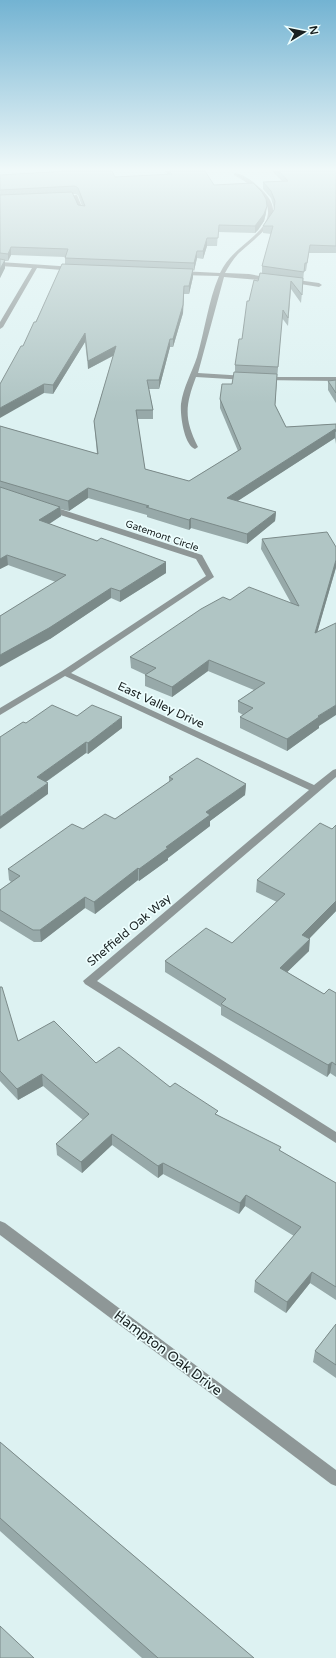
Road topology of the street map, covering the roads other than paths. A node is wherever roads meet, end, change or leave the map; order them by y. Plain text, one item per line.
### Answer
1 (242, 248) edge
2 (0, 264) edge
3 (34, 268) junction
4 (81, 269) edge
5 (174, 273) edge
6 (221, 275) junction
7 (277, 279) edge
8 (284, 280) edge
9 (319, 285) dead end
10 (0, 327) edge
11 (194, 375) junction
12 (251, 378) edge
13 (259, 379) edge
14 (336, 379) edge
15 (195, 447) dead end
16 (37, 505) edge
17 (65, 673) junction
18 (0, 712) edge
19 (336, 772) edge
20 (314, 789) junction
21 (336, 1138) edge
22 (0, 1227) edge
23 (336, 1479) edge

1 - 6 street
2 - 3 street
3 - 4 street
3 - 10 street
5 - 6 street
6 - 7 street
6 - 11 street
8 - 9 street
11 - 12 street
11 - 15 street
13 - 14 street
16 - 17 street, Gatemont Circle
17 - 18 street
17 - 20 street, East Valley Drive
19 - 20 street, Sheffield Oak Way
20 - 21 street, Sheffield Oak Way
22 - 23 street, Hampton Oak Drive

